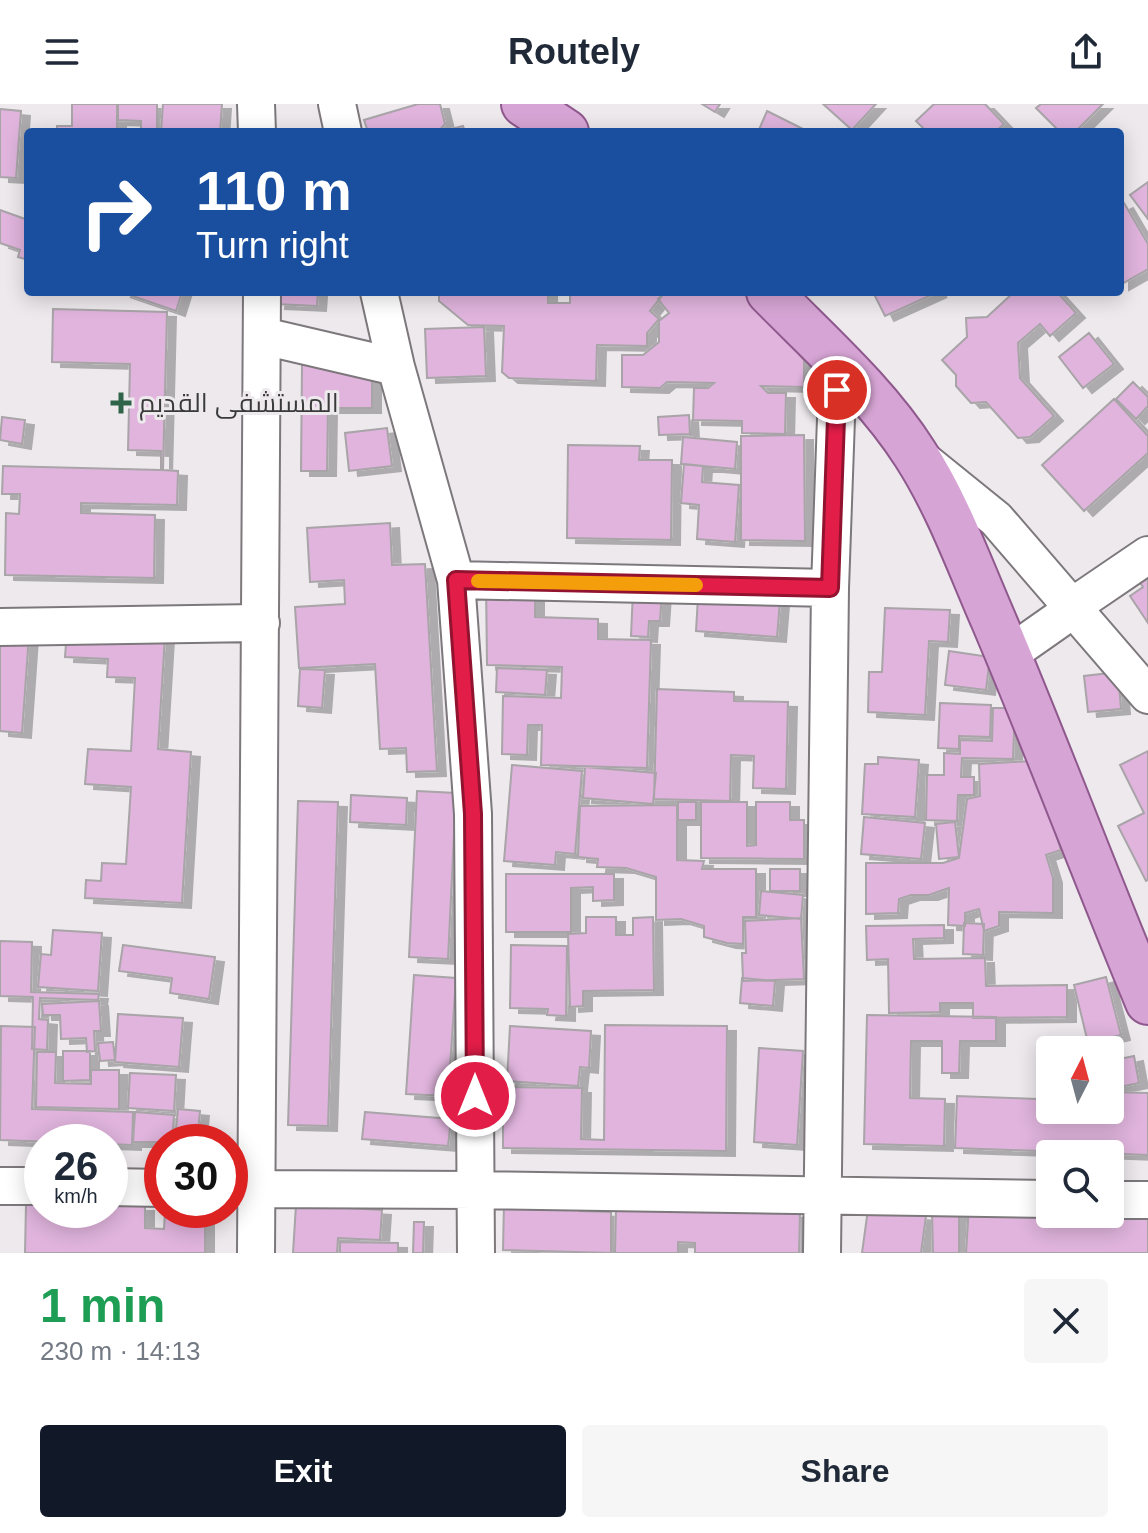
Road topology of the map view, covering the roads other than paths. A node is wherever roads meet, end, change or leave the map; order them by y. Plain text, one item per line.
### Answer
1 (256, 104) edge
2 (337, 104) edge
3 (524, 104) edge
4 (257, 128) edge
5 (342, 128) edge
6 (560, 128) edge
7 (262, 296) edge
8 (380, 296) edge
9 (773, 296) edge
10 (263, 336) junction
11 (838, 362) junction
12 (396, 367) junction
13 (915, 453) junction
14 (1148, 555) edge
15 (456, 580) junction
16 (830, 588) junction
17 (1073, 606) junction
18 (261, 623) junction
19 (0, 627) edge
20 (1008, 655) junction
21 (1148, 695) edge
22 (1148, 1002) edge
23 (246, 1124) edge
24 (0, 1186) edge
25 (24, 1186) edge
26 (248, 1189) edge
27 (476, 1190) junction
28 (822, 1196) junction
29 (1036, 1199) edge
30 (1124, 1200) edge
31 (1148, 1200) edge
32 (248, 1210) edge
33 (256, 1253) edge
34 (476, 1253) edge
35 (822, 1253) edge

1 - 4 street
2 - 5 street
3 - 6 main road
7 - 10 street
8 - 12 street
9 - 11 main road
10 - 12 street
10 - 18 street
11 - 13 main road
11 - 16 street
12 - 15 street
13 - 17 street
13 - 20 main road
14 - 17 street
15 - 16 street
15 - 27 street
16 - 28 street
17 - 20 street
17 - 21 street
18 - 19 street
18 - 23 street
20 - 22 main road
24 - 25 street
26 - 27 street
27 - 28 street
27 - 34 street
28 - 29 street
28 - 35 street
30 - 31 street
32 - 33 street

